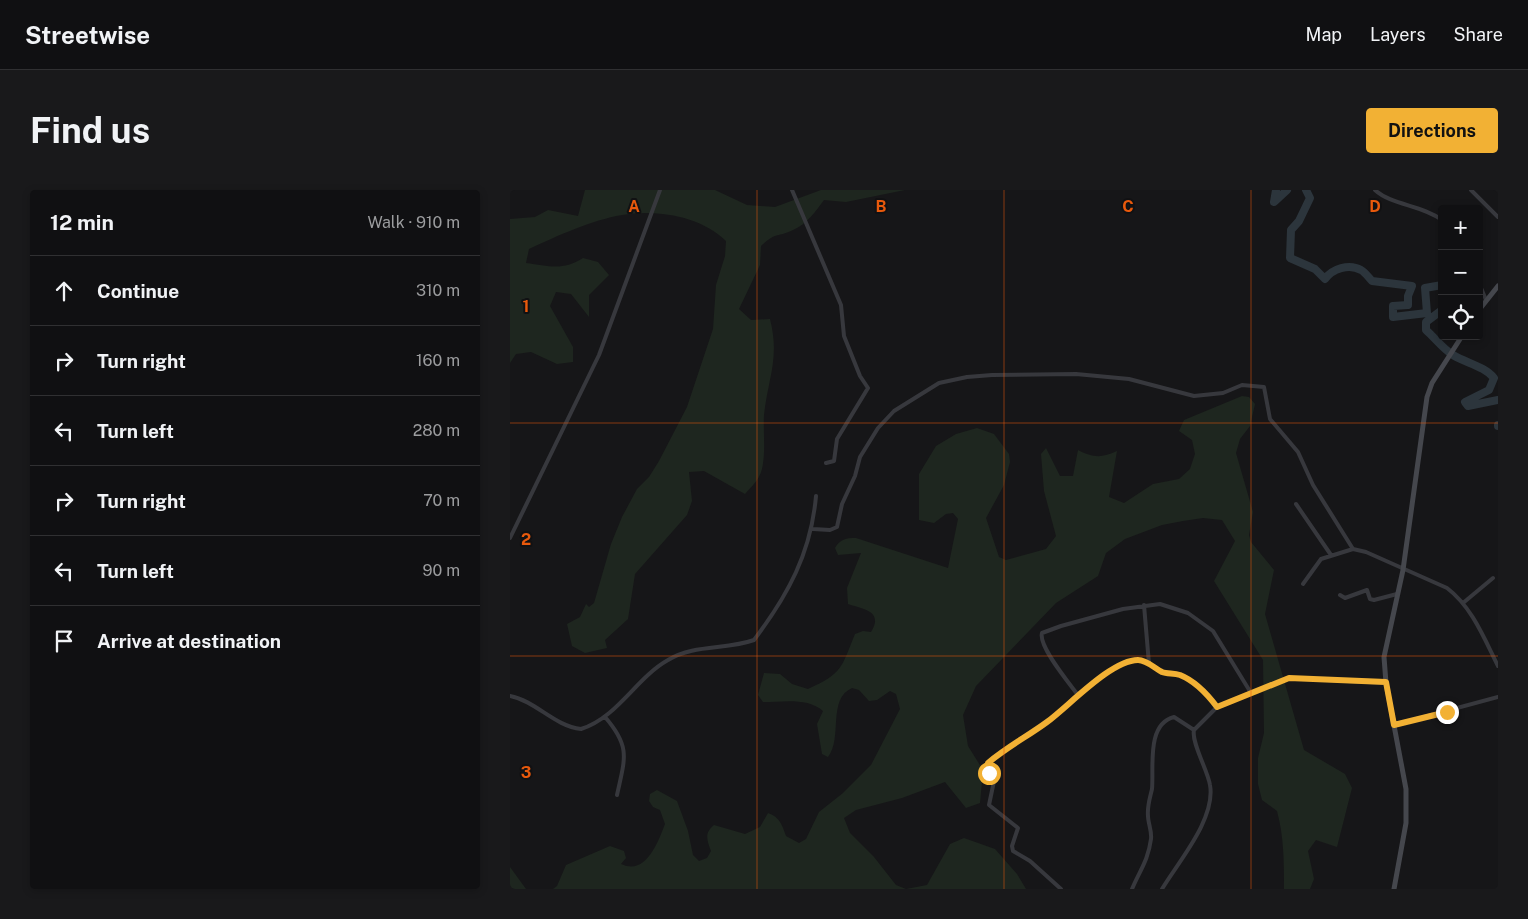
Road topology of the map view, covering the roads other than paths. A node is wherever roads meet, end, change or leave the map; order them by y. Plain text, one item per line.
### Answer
1 (660, 190) edge
2 (792, 190) edge
3 (1375, 190) edge
4 (1471, 190) edge
5 (1498, 217) edge
6 (1438, 218) edge
7 (1497, 288) edge
8 (1483, 293) edge
9 (1486, 300) junction
10 (1483, 304) edge
11 (1459, 341) edge
12 (826, 463) dead end
13 (816, 496) dead end
14 (1296, 504) dead end
15 (813, 529) junction
16 (510, 538) edge
17 (1353, 549) junction
18 (1332, 555) junction
19 (1403, 570) junction
20 (1493, 578) dead end
21 (1303, 584) dead end
22 (1397, 594) junction
23 (1340, 595) dead end
24 (1464, 603) junction
25 (1144, 605) junction
26 (1149, 664) junction
27 (1498, 666) edge
28 (1386, 682) junction
29 (1251, 693) junction
30 (1078, 695) junction
31 (510, 696) edge
32 (1498, 698) edge
33 (1217, 707) junction
34 (605, 717) junction
35 (1394, 725) junction
36 (1194, 730) junction
37 (617, 795) dead end
38 (1061, 889) edge
39 (1132, 889) edge
40 (1162, 889) edge
41 (1394, 889) edge

1 - 16 street
2 - 12 street
3 - 6 street
4 - 5 street
7 - 9 street
8 - 9 street
9 - 10 street
11 - 19 street
13 - 15 street
14 - 18 street
15 - 17 street
15 - 34 street
17 - 18 street
17 - 19 street
18 - 21 street
19 - 22 street
19 - 24 street
20 - 24 street
22 - 23 street
22 - 28 street
24 - 27 street
25 - 26 street
25 - 29 street
25 - 30 street
26 - 30 street
26 - 33 street
28 - 29 street
28 - 35 street
29 - 33 street
30 - 38 street
31 - 34 street
32 - 35 street
33 - 36 street
34 - 37 street
35 - 41 street
36 - 39 street
36 - 40 street

